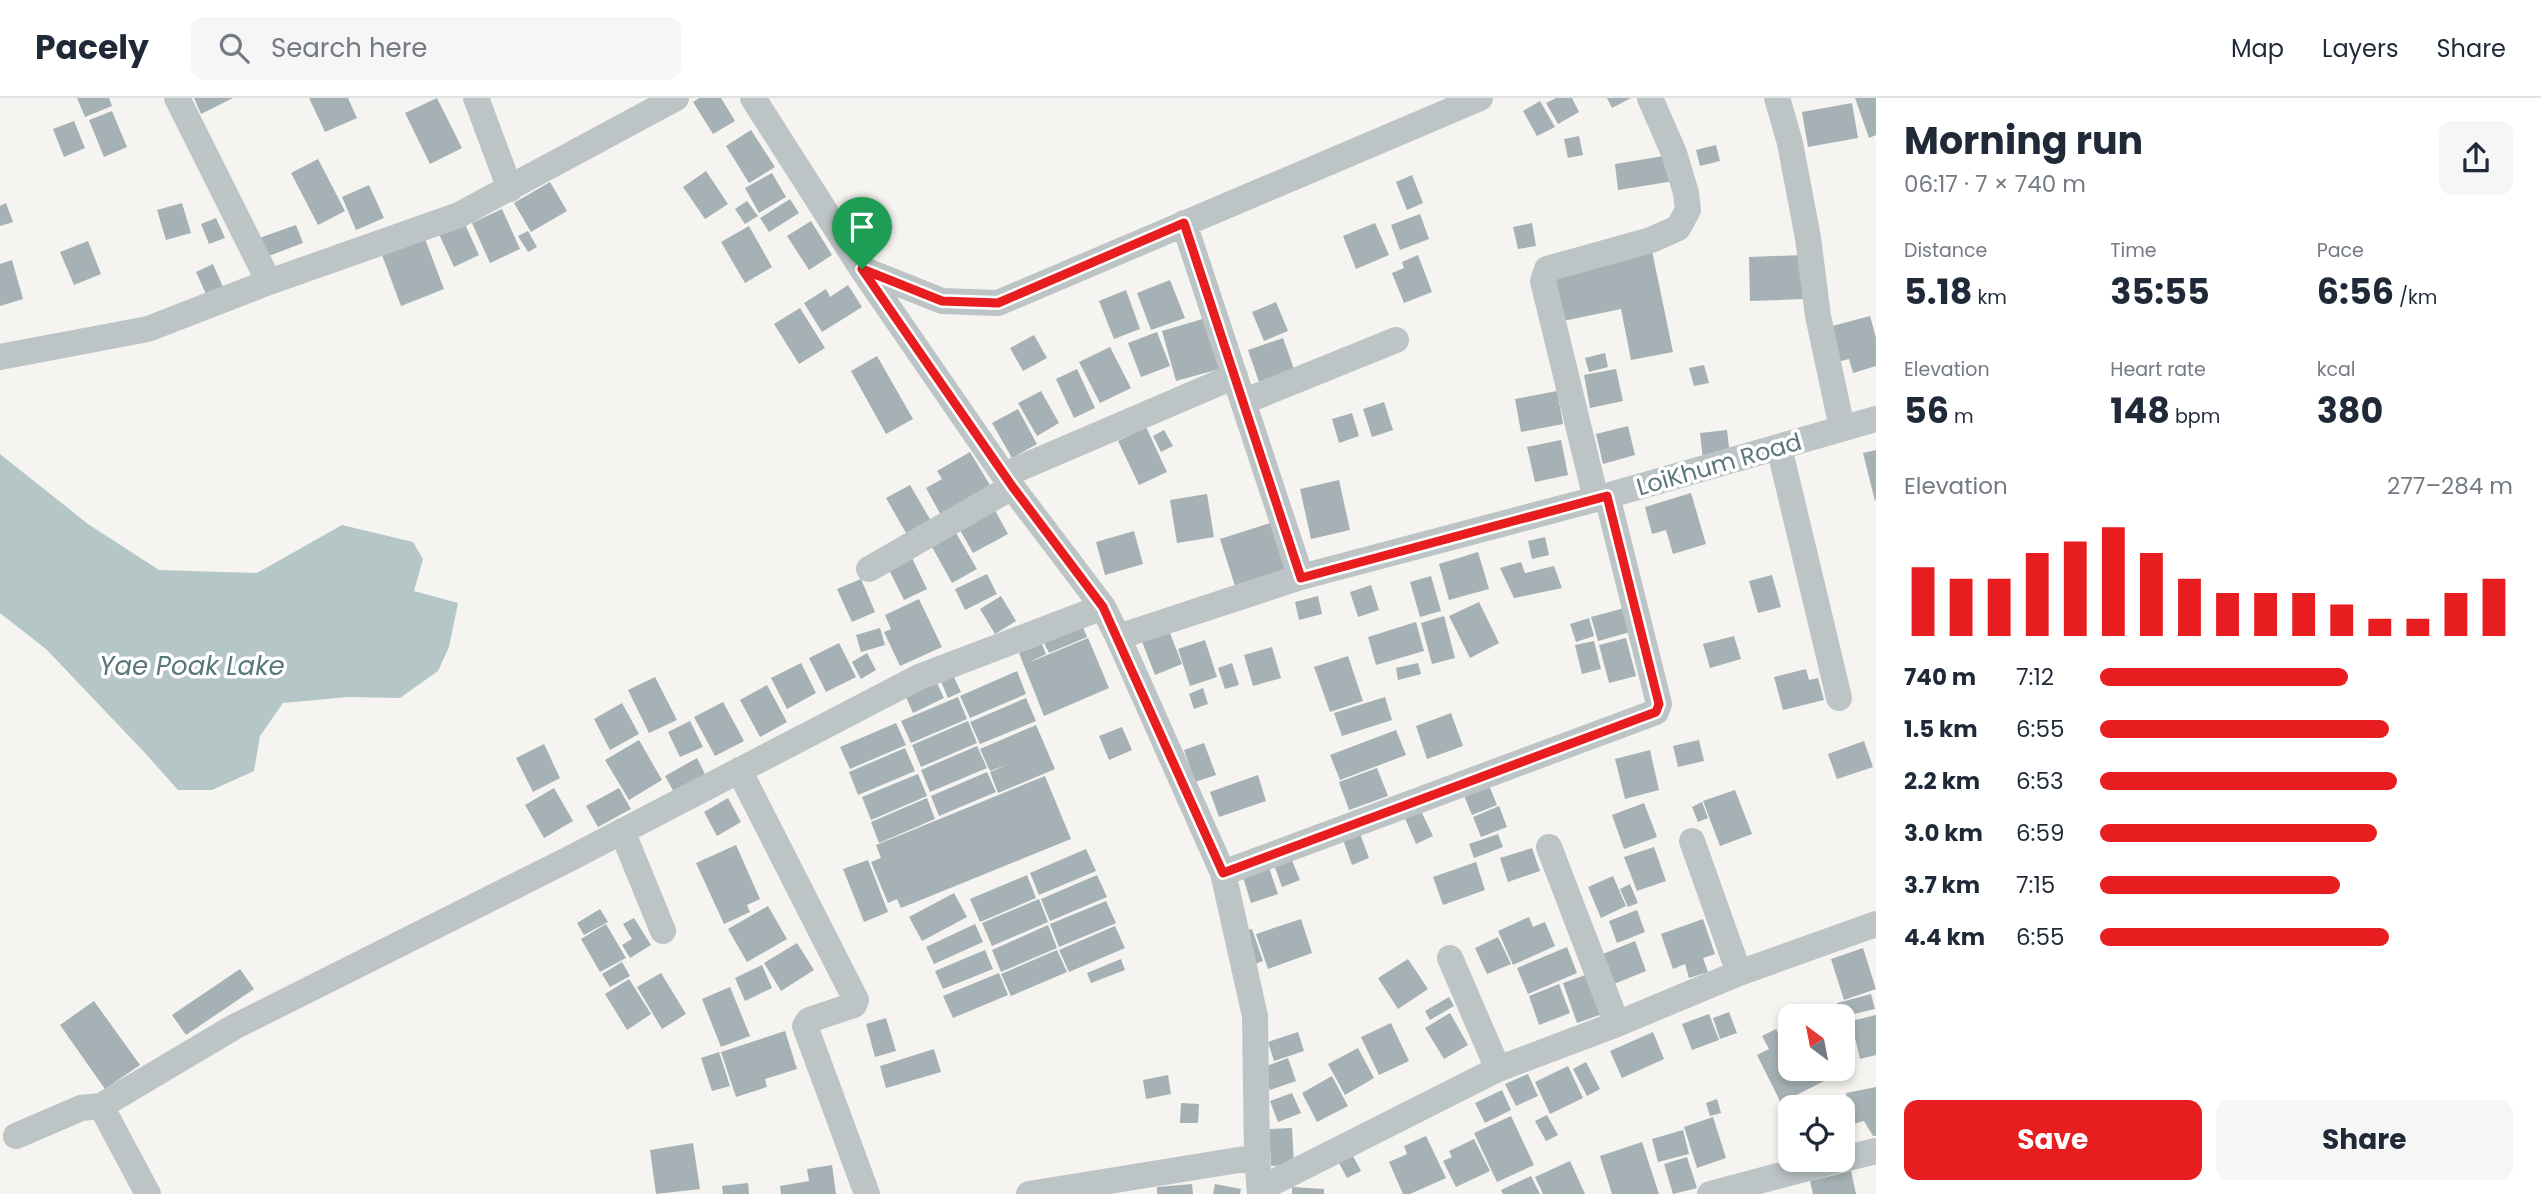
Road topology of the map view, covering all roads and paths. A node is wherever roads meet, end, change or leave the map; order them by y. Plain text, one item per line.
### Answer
1 (177, 98) edge
2 (476, 98) edge
3 (676, 98) edge
4 (753, 98) edge
5 (1479, 98) edge
6 (1650, 98) edge
7 (1777, 98) edge
8 (510, 189) junction
9 (1184, 223) junction
10 (862, 269) junction
11 (269, 282) junction
12 (1396, 340) dead end
13 (0, 357) edge
14 (1235, 376) junction
15 (1243, 402) junction
16 (1876, 419) edge
17 (1842, 428) junction
18 (1779, 447) junction
19 (1008, 481) junction
20 (1601, 498) junction
21 (869, 569) dead end
22 (1301, 578) junction
23 (1103, 607) junction
24 (1118, 637) junction
25 (1839, 698) dead end
26 (739, 770) junction
27 (622, 831) junction
28 (1692, 841) dead end
29 (1549, 847) dead end
30 (1223, 873) junction
31 (1876, 924) edge
32 (663, 931) dead end
33 (1450, 958) dead end
34 (1738, 973) junction
35 (1617, 1024) junction
36 (1498, 1069) junction
37 (101, 1106) junction
38 (16, 1136) dead end
39 (1876, 1151) edge
40 (1855, 1156) edge
41 (1257, 1157) junction
42 (1797, 1172) edge
43 (1728, 1191) edge
44 (1260, 1192) edge
45 (148, 1194) edge
46 (867, 1194) edge
47 (1029, 1194) edge

1 - 11 street
2 - 8 street
3 - 8 street
4 - 10 street
5 - 9 street
6 - 20 street
7 - 17 street
8 - 11 street
9 - 10 street
9 - 14 street
10 - 19 street
11 - 13 street
12 - 15 street
14 - 15 street
14 - 19 street
15 - 22 street
16 - 17 street, LoiKhum Road
17 - 18 street, LoiKhum Road
18 - 20 street, LoiKhum Road
18 - 25 street
19 - 21 street
19 - 23 street
20 - 22 street, LoiKhum Road
20 - 30 street
22 - 24 street, LoiKhum Road
23 - 24 street
23 - 26 street
24 - 30 street
26 - 27 street
26 - 46 street
27 - 32 street
27 - 37 street
28 - 34 street
29 - 35 street
30 - 41 street
31 - 34 street
33 - 36 street
34 - 35 street
35 - 36 street
36 - 44 street
37 - 38 street
37 - 45 street
39 - 40 street
41 - 44 street
41 - 47 street
42 - 43 street

